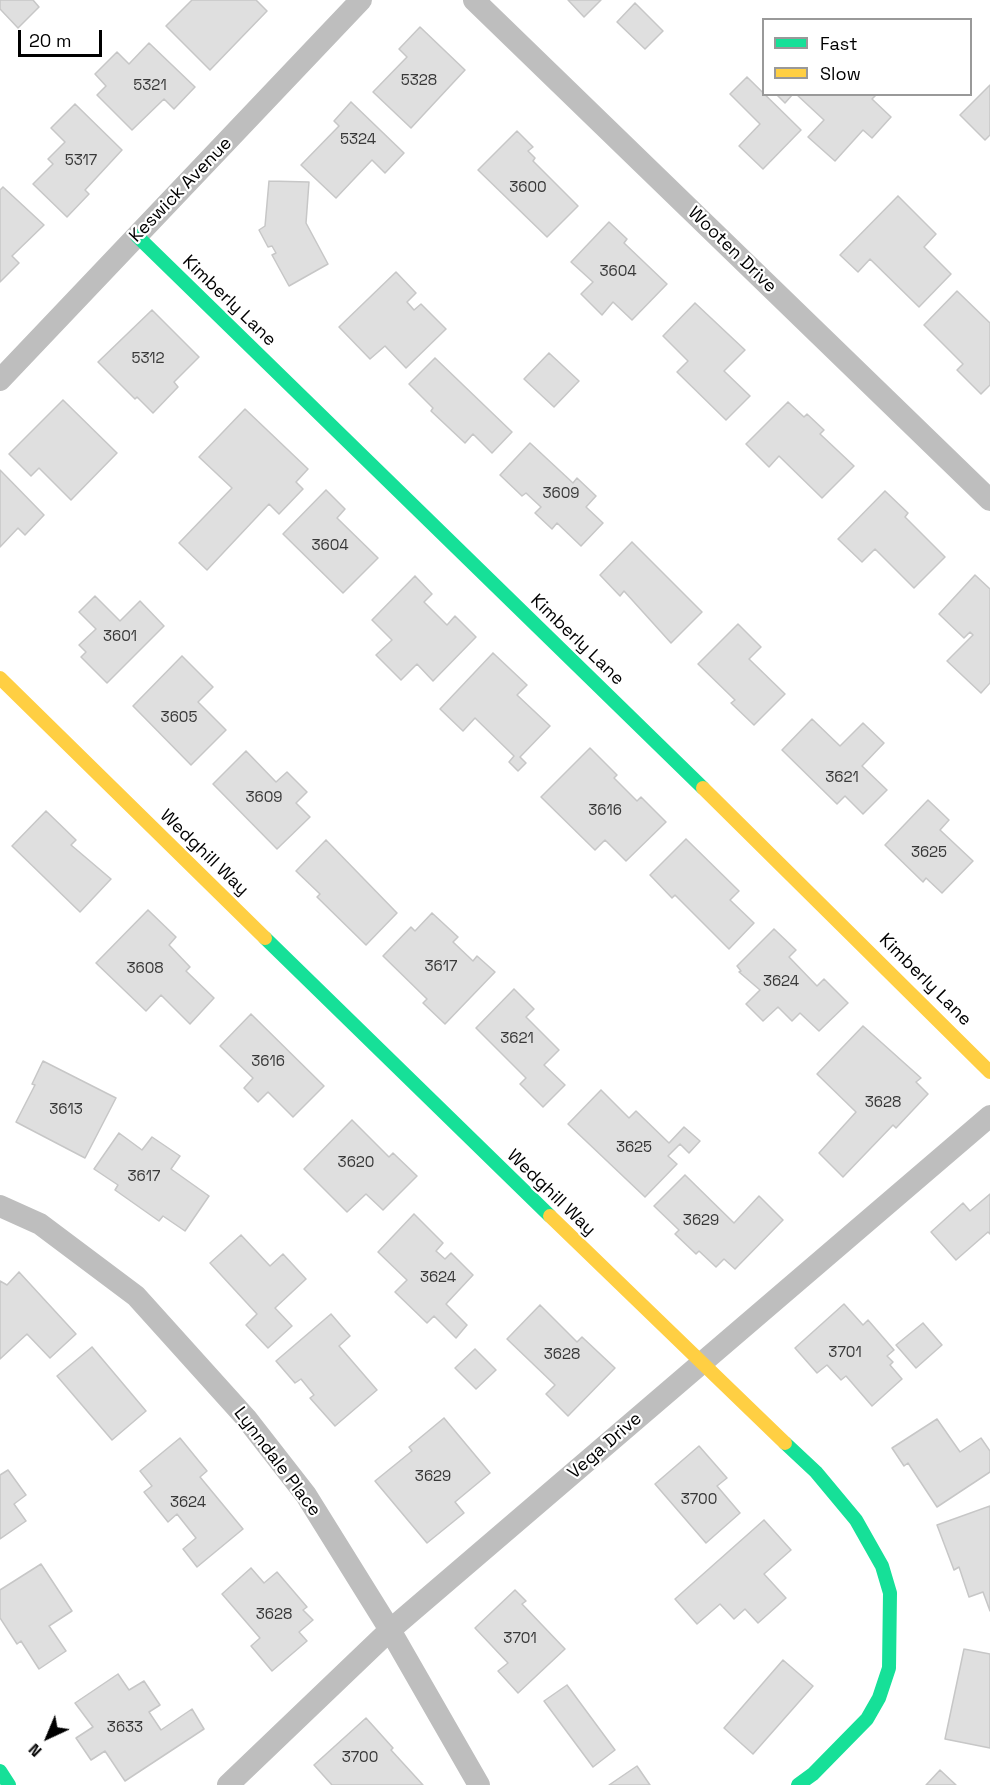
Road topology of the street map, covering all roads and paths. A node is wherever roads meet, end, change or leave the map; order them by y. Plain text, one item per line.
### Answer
1 (361, 0) edge
2 (474, 0) edge
3 (137, 236) junction
4 (0, 380) edge
5 (990, 500) edge
6 (0, 678) edge
7 (990, 1072) edge
8 (990, 1116) edge
9 (0, 1206) edge
10 (701, 1364) junction
11 (390, 1630) junction
12 (0, 1771) edge
13 (9, 1785) edge
14 (228, 1785) edge
15 (479, 1785) edge
16 (798, 1785) edge

1 - 3 street, Keswick Avenue
2 - 5 street, Wooten Drive
3 - 4 street, Keswick Avenue
3 - 7 street, Kimberly Lane
6 - 10 street, Wedghill Way
8 - 10 street, Vega Drive
9 - 11 street, Lynndale Place
10 - 11 street, Vega Drive
10 - 16 street, Wedghill Way
11 - 14 street, Vega Drive
11 - 15 street, Lynndale Place
12 - 13 street

